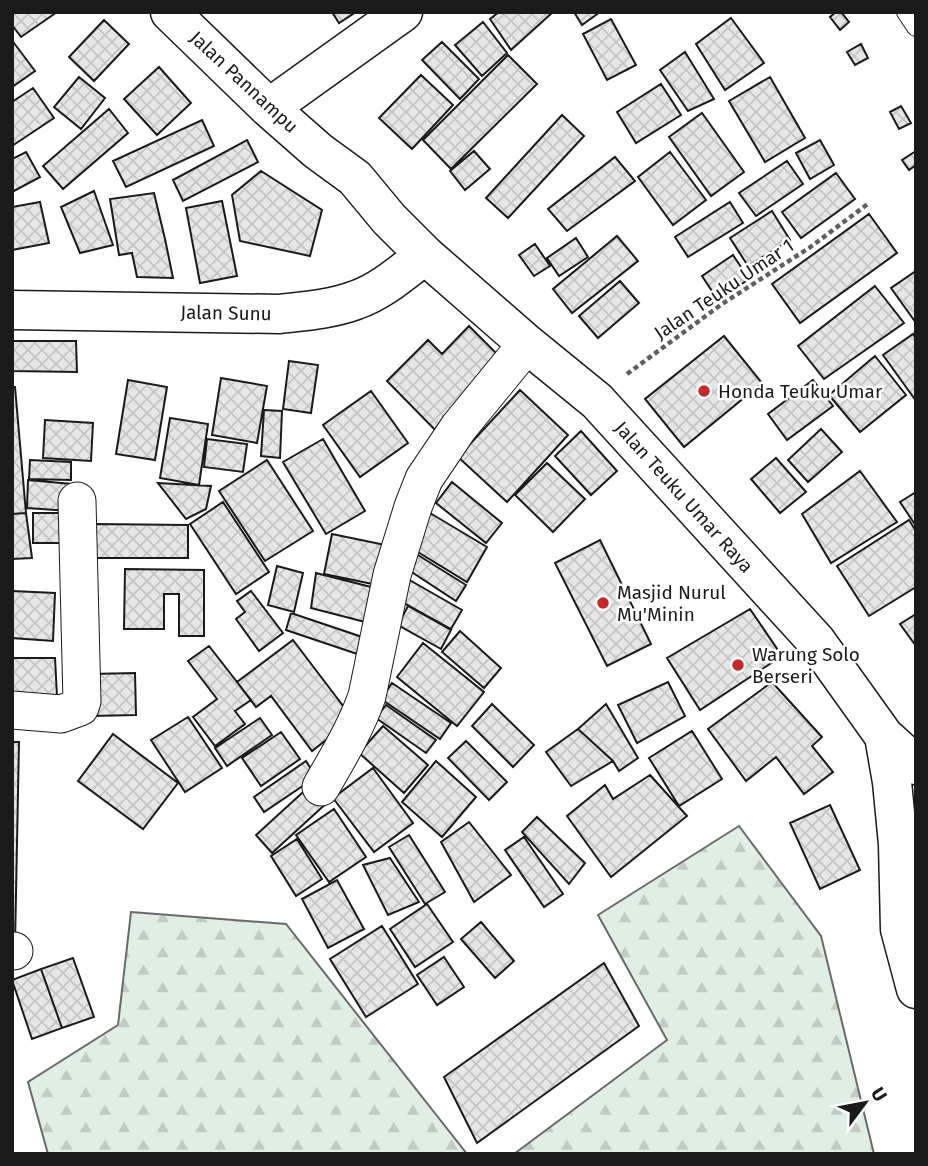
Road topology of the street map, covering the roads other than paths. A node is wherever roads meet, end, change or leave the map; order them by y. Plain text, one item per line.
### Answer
1 (170, 12) edge
2 (403, 12) edge
3 (906, 12) edge
4 (916, 27) edge
5 (269, 107) junction
6 (425, 255) junction
7 (12, 310) edge
8 (527, 344) junction
9 (77, 501) dead end
10 (12, 710) edge
11 (884, 736) junction
12 (916, 765) edge
13 (321, 787) dead end
14 (916, 989) edge

1 - 5 main road, Jalan Pannampu
2 - 5 main road
3 - 4 lane
5 - 6 main road, Jalan Pannampu
6 - 7 main road, Jalan Sunu
6 - 8 main road, Jalan Teuku Umar Raya
8 - 11 main road, Jalan Teuku Umar Raya
8 - 13 street
9 - 10 street
11 - 12 main road, Jalan Teuku Umar Raya
11 - 14 main road

